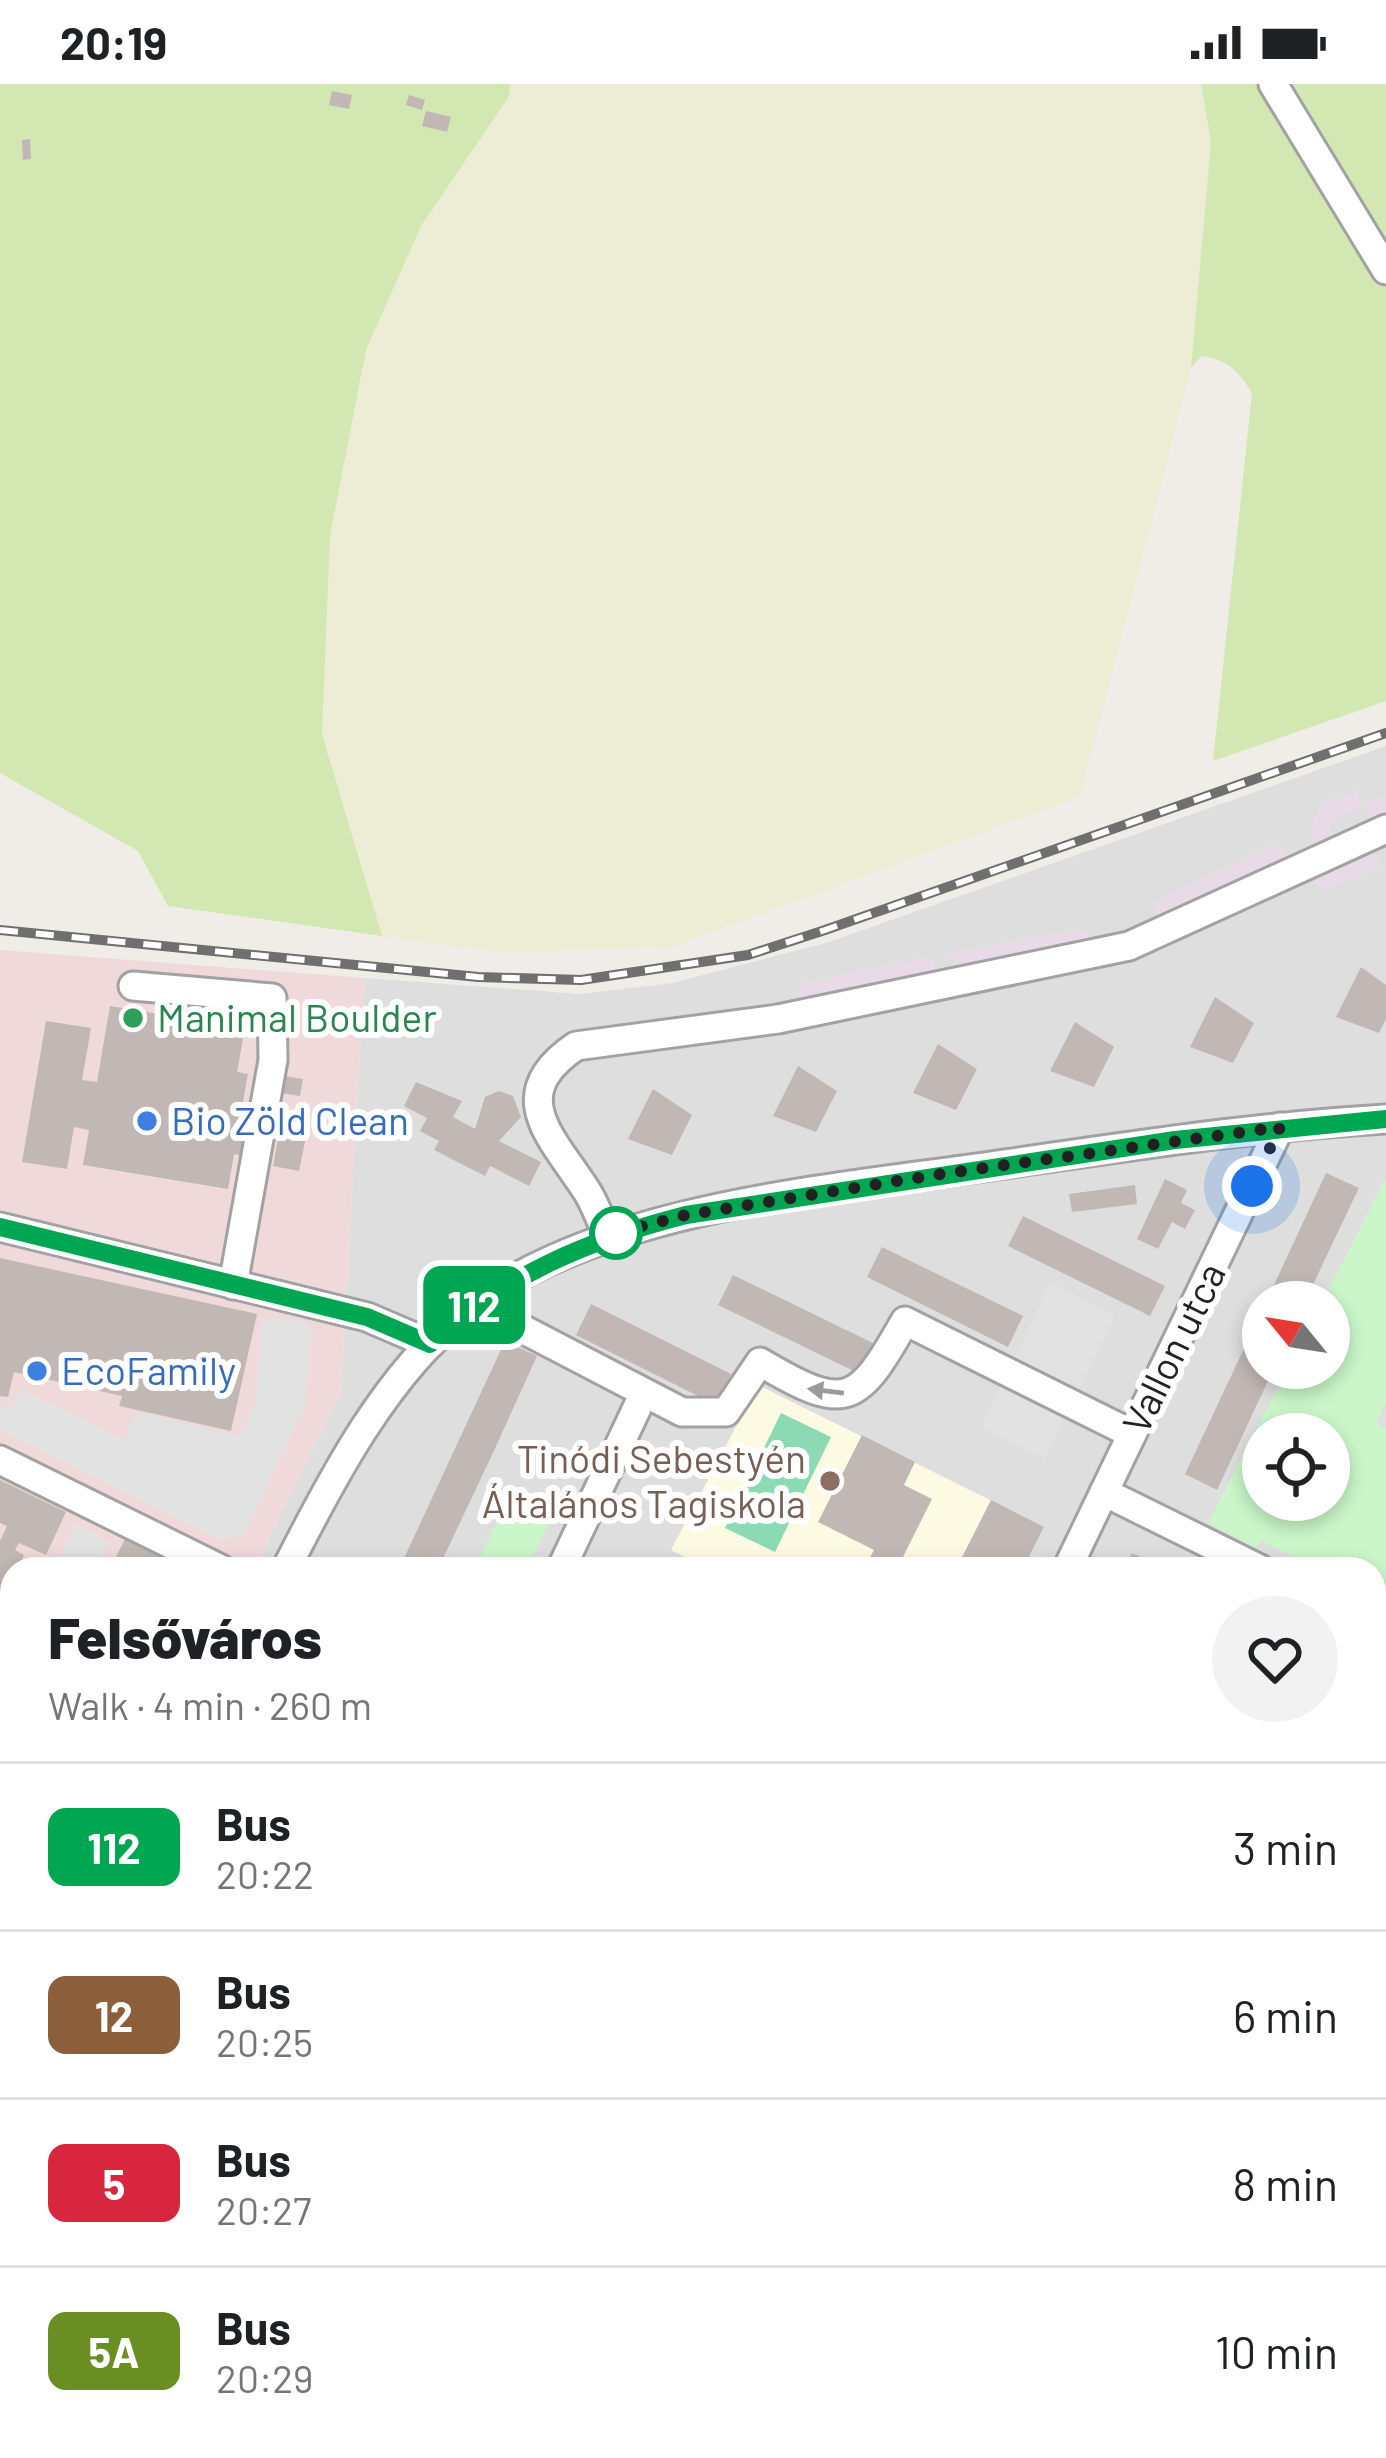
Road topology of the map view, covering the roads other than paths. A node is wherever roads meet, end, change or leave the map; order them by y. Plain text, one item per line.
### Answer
1 (1273, 84) edge
2 (1386, 270) edge
3 (1386, 829) edge
4 (133, 986) dead end
5 (1386, 1119) edge
6 (1280, 1127) junction
7 (0, 1227) edge
8 (608, 1235) junction
9 (233, 1285) junction
10 (490, 1294) junction
11 (430, 1344) junction
12 (644, 1393) junction
13 (1132, 1434) junction
14 (0, 1460) edge
15 (1104, 1492) junction
16 (197, 1557) edge
17 (292, 1557) edge
18 (567, 1557) edge
19 (1073, 1557) edge
20 (1227, 1557) edge

1 - 2 street
3 - 8 street
4 - 9 street
5 - 6 street
6 - 8 street
6 - 13 street, Vallon utca
7 - 9 street
8 - 10 street
9 - 11 street
10 - 11 street
10 - 12 street
11 - 17 street
13 -> 12 street
12 - 18 street
13 - 15 street, Vallon utca
14 - 16 street
15 - 19 street, Vallon utca
15 - 20 street

